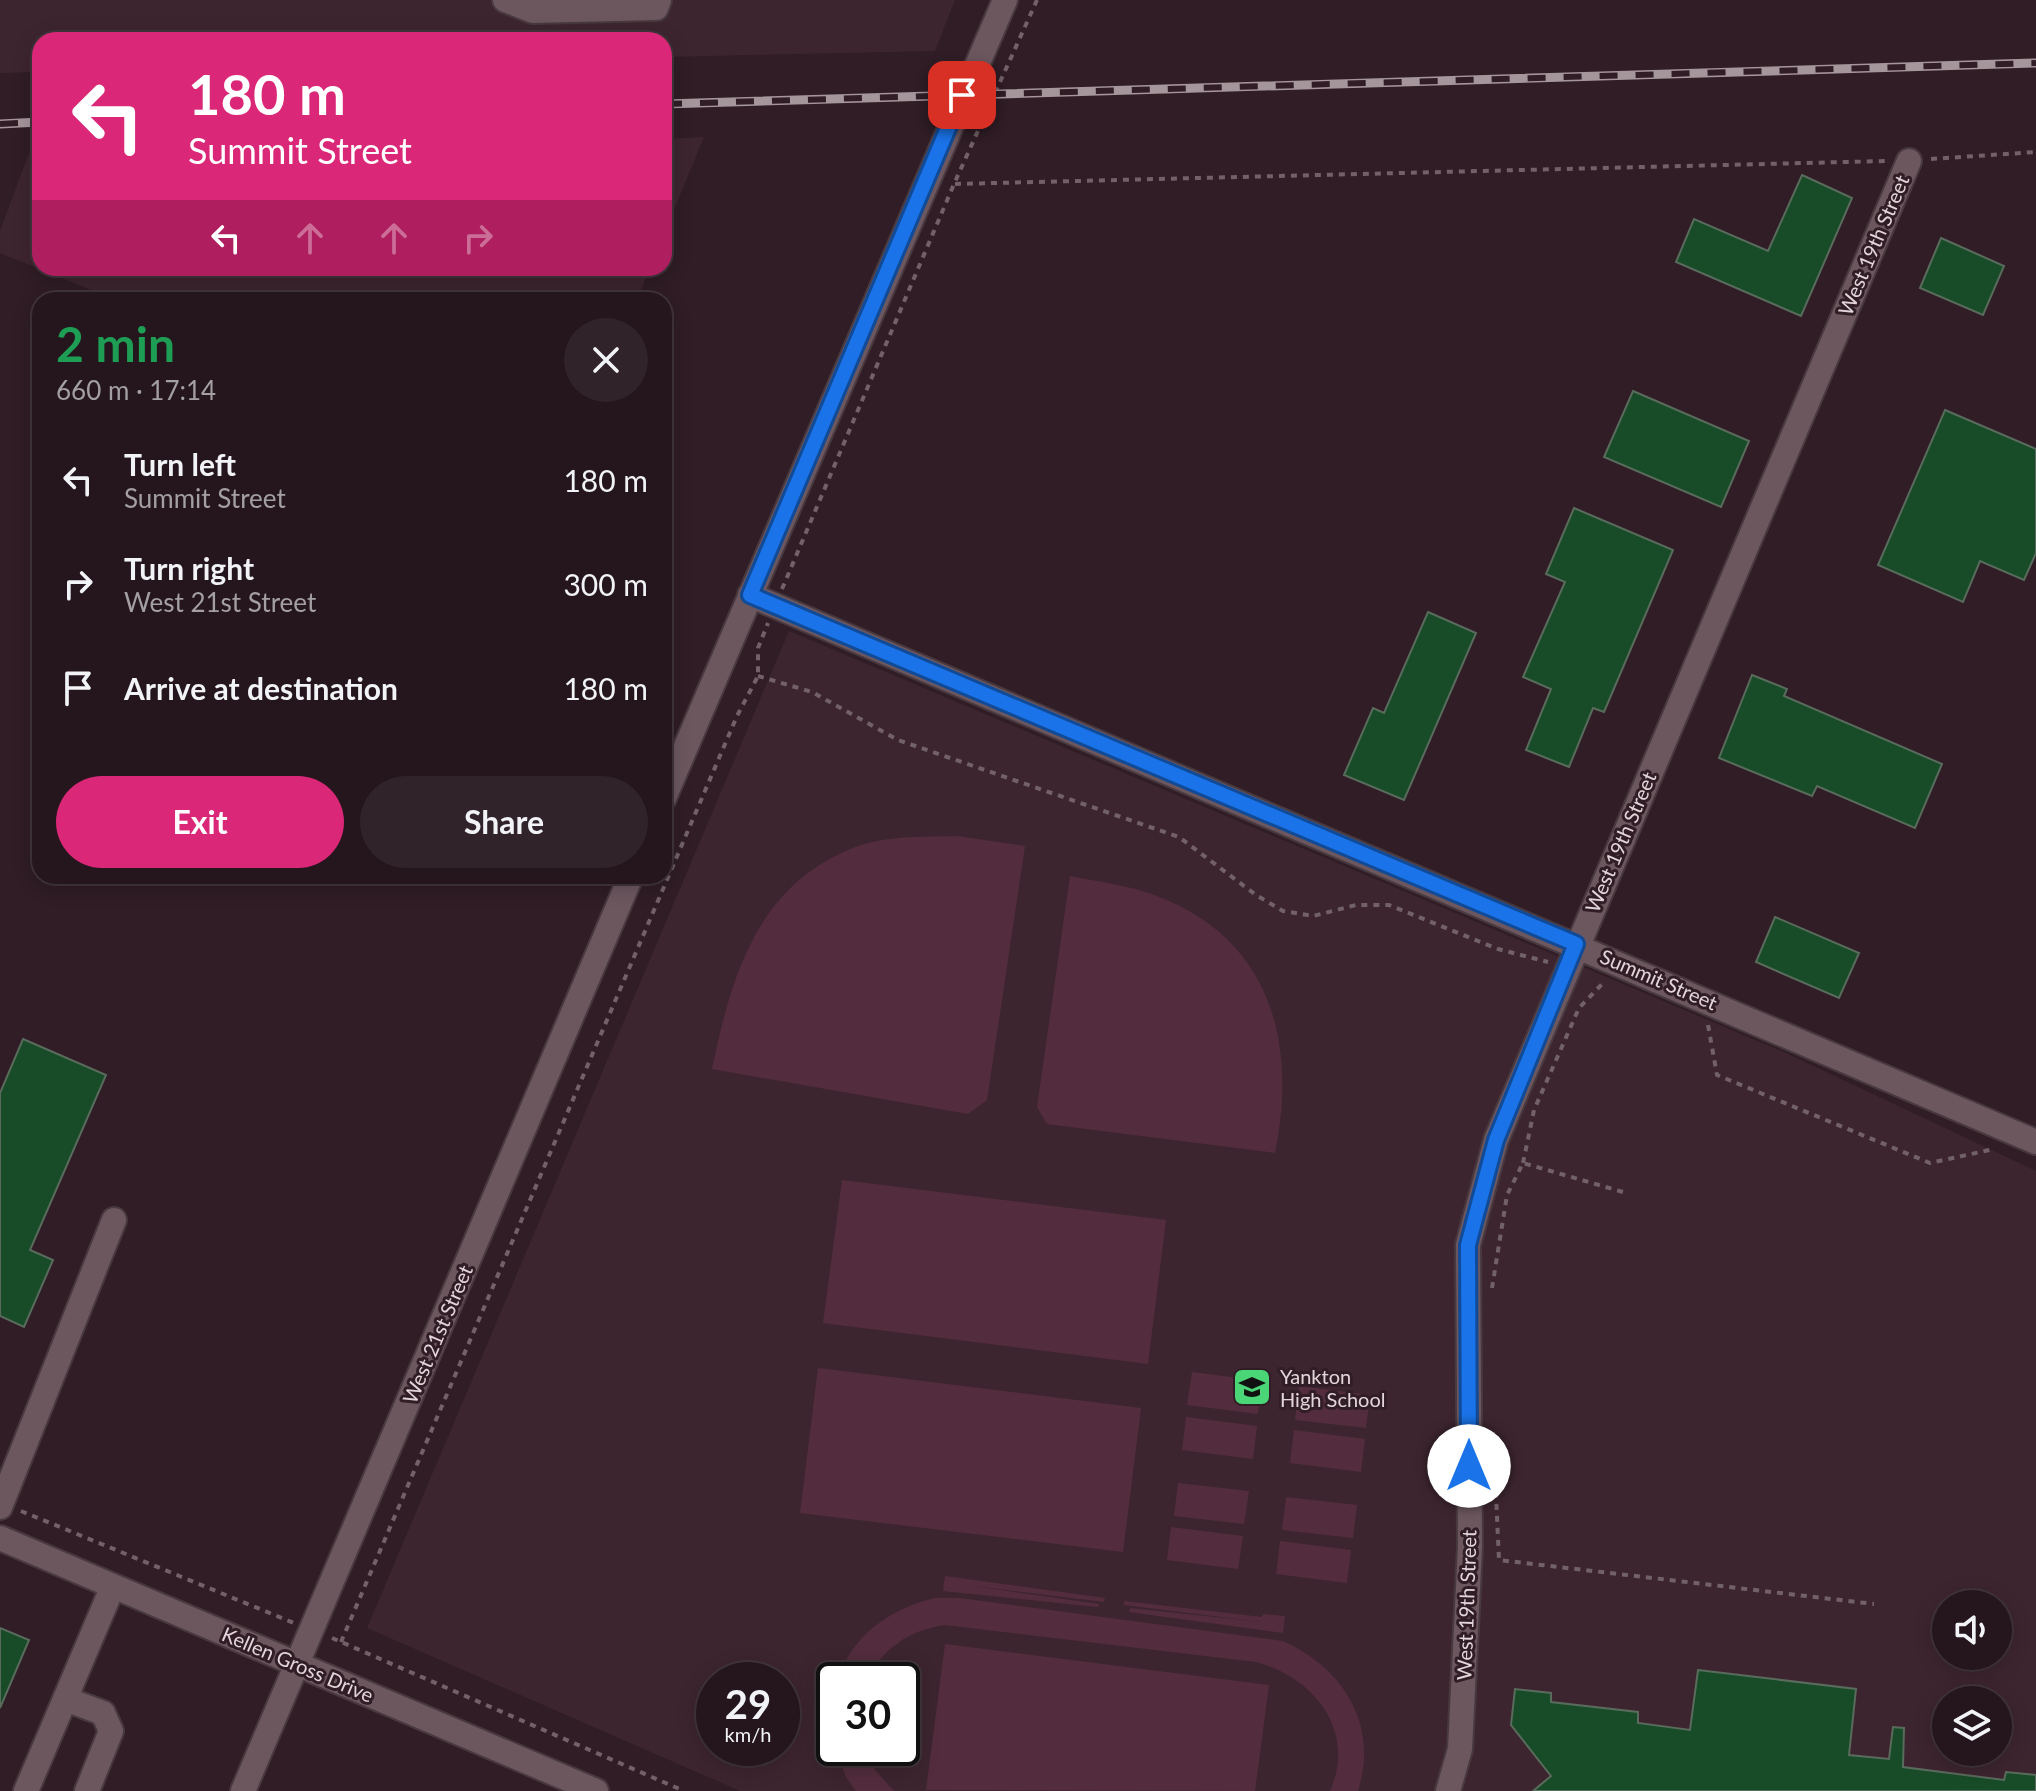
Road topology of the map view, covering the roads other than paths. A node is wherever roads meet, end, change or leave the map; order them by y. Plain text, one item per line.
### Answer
1 (505, 0) edge
2 (659, 0) edge
3 (1005, 0) edge
4 (1909, 161) road end
5 (750, 595) junction
6 (672, 779) edge
7 (628, 884) edge
8 (1572, 955) junction
9 (2036, 1142) edge
10 (114, 1220) dead end
11 (1, 1505) edge
12 (0, 1538) edge
13 (113, 1586) junction
14 (297, 1664) junction
15 (65, 1699) junction
16 (26, 1791) edge
17 (87, 1791) edge
18 (243, 1791) edge
19 (596, 1791) edge
20 (1448, 1791) edge

1 - 2 street
3 - 5 street
4 - 8 street, West 19th Street
5 - 6 street
5 - 8 street, Summit Street
7 - 14 street, West 21st Street
8 - 9 street, Summit Street
8 - 20 street, West 19th Street
10 - 11 street
12 - 13 street, Kellen Gross Drive
13 - 14 street, Kellen Gross Drive
13 - 15 street
14 - 18 street, West 21st Street
14 - 19 street, Kellen Gross Drive
15 - 16 street
15 - 17 street

